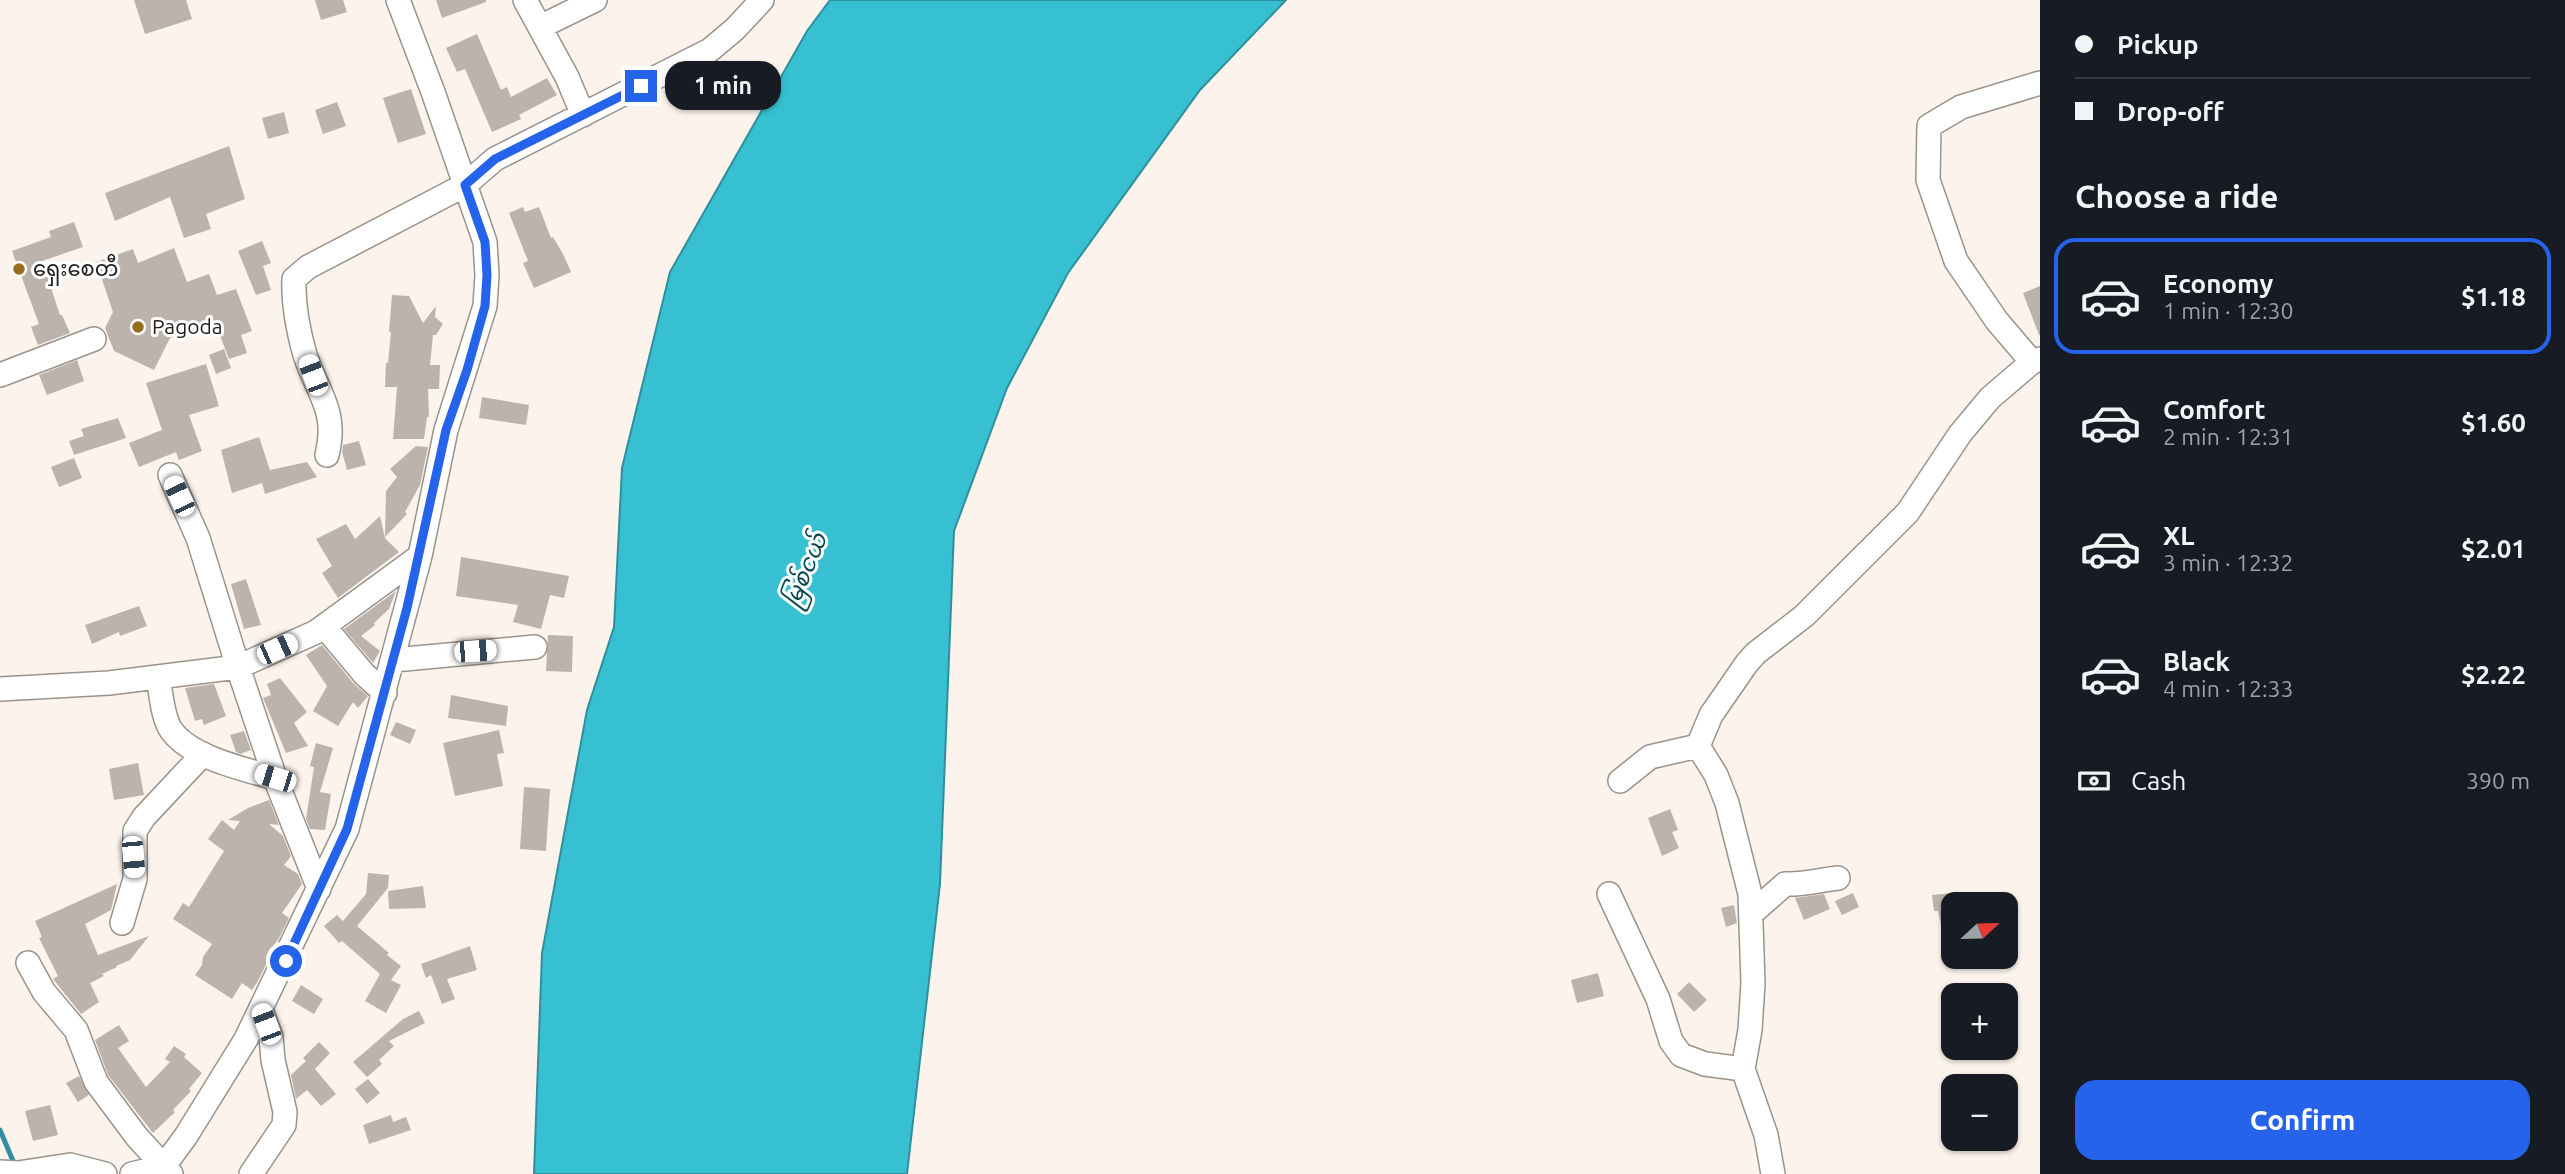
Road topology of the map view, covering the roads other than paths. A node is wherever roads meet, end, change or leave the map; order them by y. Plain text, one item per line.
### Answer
1 (398, 0) edge
2 (525, 0) edge
3 (595, 0) edge
4 (762, 0) edge
5 (540, 27) junction
6 (2040, 83) edge
7 (583, 115) junction
8 (465, 185) junction
9 (94, 339) dead end
10 (2036, 361) edge
11 (0, 375) edge
12 (327, 455) dead end
13 (170, 475) dead end
14 (420, 556) junction
15 (324, 626) junction
16 (535, 647) dead end
17 (394, 660) junction
18 (238, 667) junction
19 (158, 677) junction
20 (0, 689) edge
21 (385, 693) junction
22 (1698, 746) junction
23 (203, 754) junction
24 (275, 778) junction
25 (1620, 781) dead end
26 (1838, 878) dead end
27 (319, 889) junction
28 (1609, 894) dead end
29 (1751, 914) junction
30 (122, 923) dead end
31 (28, 963) dead end
32 (261, 1010) junction
33 (1742, 1069) junction
34 (70, 1170) edge
35 (167, 1170) edge
36 (0, 1172) edge
37 (105, 1174) edge
38 (132, 1174) edge
39 (251, 1174) edge
40 (1773, 1174) edge

1 - 8 street
2 - 5 street
3 - 5 street
4 - 7 street
5 - 7 street
6 - 10 street
7 - 8 street
8 - 12 street
8 - 14 street
9 - 11 street
10 - 22 street
13 - 18 street
14 - 15 street
14 - 17 street
15 - 18 street
15 - 21 street
16 - 17 street
17 - 21 street
18 - 19 street
18 - 24 street
19 - 20 street
19 - 23 street
21 - 27 street
22 - 25 street
22 - 29 street
23 - 24 street
23 - 30 street
24 - 27 street
26 - 29 street
27 - 32 street
28 - 33 street
29 - 33 street
31 - 35 street
32 - 35 street
32 - 39 street
33 - 40 street
34 - 36 street
34 - 37 street
35 - 38 street

